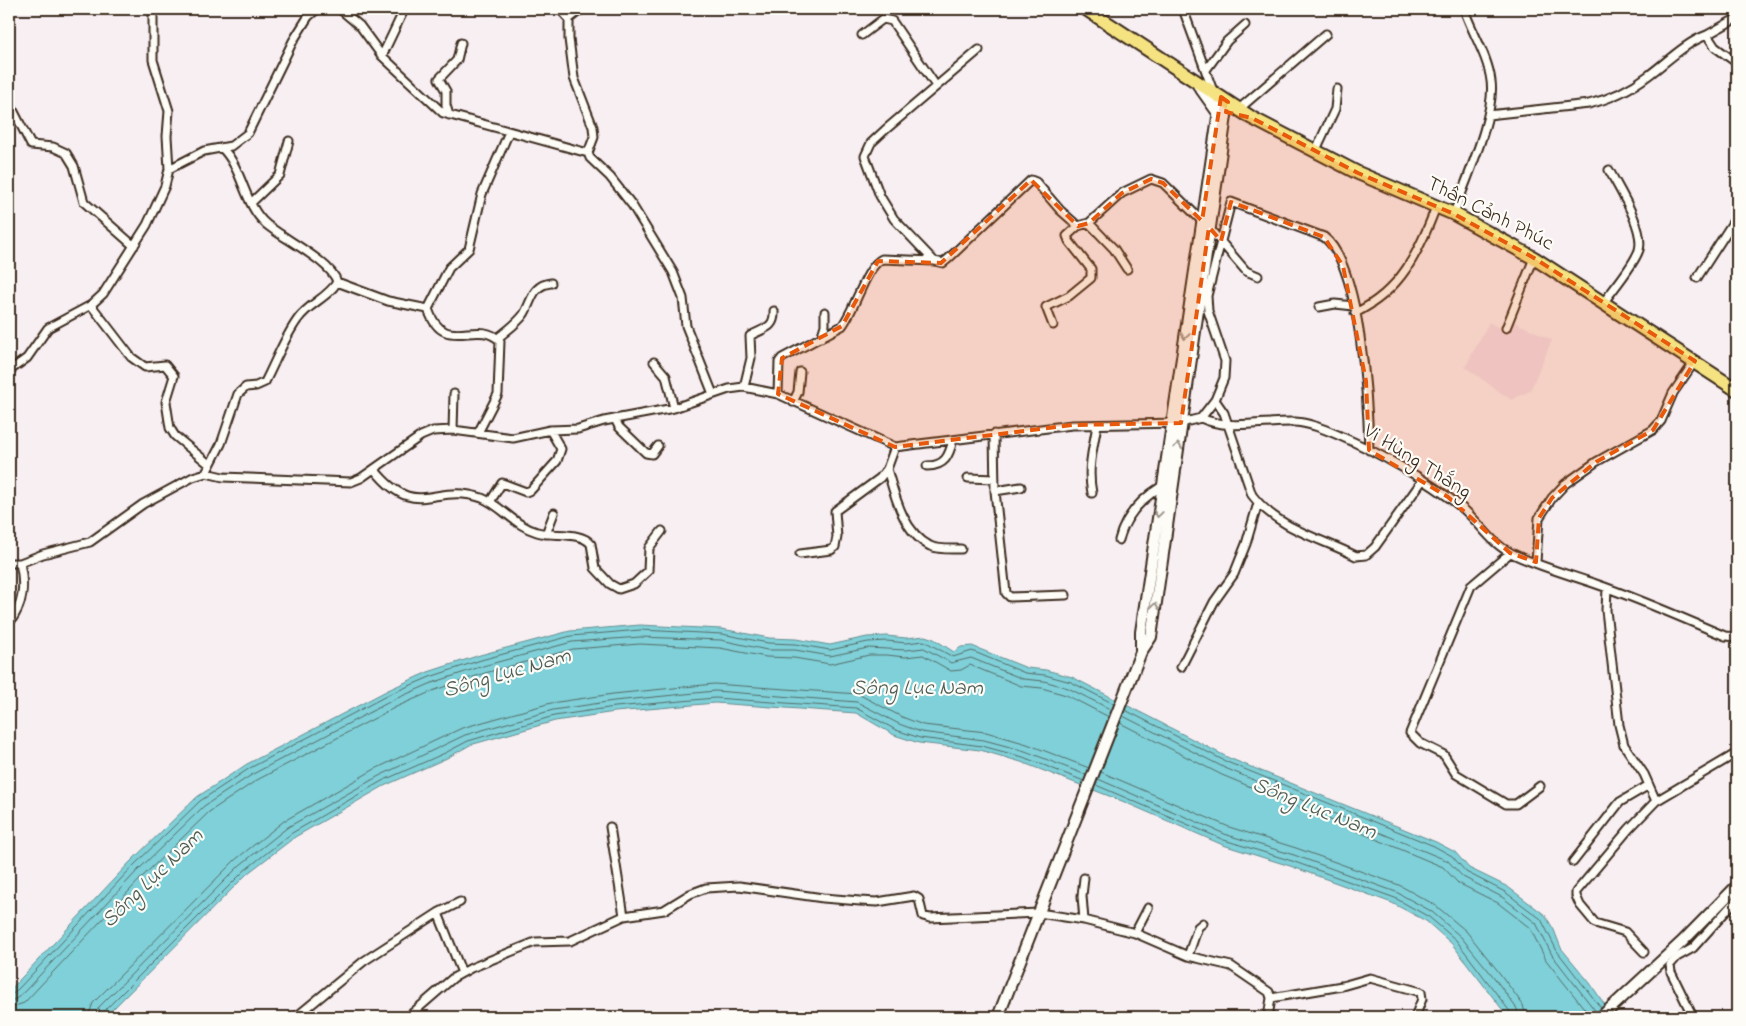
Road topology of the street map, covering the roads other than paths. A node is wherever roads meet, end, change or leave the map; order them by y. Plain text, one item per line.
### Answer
1 (154, 9) edge
2 (317, 9) edge
3 (340, 9) edge
4 (560, 9) edge
5 (582, 9) edge
6 (1086, 9) edge
7 (1184, 9) edge
8 (1464, 9) edge
9 (404, 10) edge
10 (1737, 18) edge
11 (569, 19) junction
12 (1245, 25) dead end
13 (1326, 34) dead end
14 (1708, 35) junction
15 (862, 36) dead end
16 (461, 43) dead end
17 (979, 50) dead end
18 (382, 56) junction
19 (1737, 63) edge
20 (1206, 70) junction
21 (1193, 78) junction
22 (936, 86) junction
23 (1337, 89) dead end
24 (1221, 97) junction
25 (9, 102) edge
26 (1239, 109) junction
27 (449, 114) junction
28 (1221, 115) junction
29 (1488, 115) junction
30 (1252, 118) junction
31 (509, 132) junction
32 (289, 141) dead end
33 (222, 148) junction
34 (588, 153) junction
35 (1315, 153) junction
36 (169, 169) junction
37 (1609, 170) dead end
38 (252, 202) junction
39 (1436, 207) junction
40 (1454, 214) junction
41 (1737, 216) edge
42 (1089, 222) junction
43 (1205, 224) junction
44 (1078, 226) junction
45 (1221, 241) junction
46 (134, 246) junction
47 (1534, 258) junction
48 (934, 261) junction
49 (1127, 269) dead end
50 (1258, 276) dead end
51 (1697, 278) dead end
52 (338, 282) junction
53 (551, 283) dead end
54 (1604, 302) junction
55 (91, 305) junction
56 (1319, 307) dead end
57 (428, 309) junction
58 (1354, 309) junction
59 (774, 310) dead end
60 (825, 312) dead end
61 (1053, 325) dead end
62 (1506, 328) dead end
63 (498, 338) junction
64 (822, 338) junction
65 (1695, 361) junction
66 (654, 362) dead end
67 (9, 371) edge
68 (800, 372) dead end
69 (744, 386) junction
70 (1737, 390) edge
71 (454, 394) dead end
72 (713, 394) junction
73 (778, 394) junction
74 (1215, 400) junction
75 (793, 402) junction
76 (674, 408) junction
77 (1201, 418) junction
78 (615, 419) junction
79 (1176, 423) junction
80 (1227, 424) junction
81 (1097, 425) junction
82 (453, 430) junction
83 (550, 430) junction
84 (478, 433) junction
85 (994, 434) junction
86 (953, 440) junction
87 (658, 446) dead end
88 (895, 446) junction
89 (1370, 450) junction
90 (209, 464) junction
91 (927, 466) dead end
92 (374, 469) junction
93 (887, 469) junction
94 (206, 473) junction
95 (968, 478) dead end
96 (995, 478) junction
97 (1422, 481) junction
98 (1162, 486) junction
99 (1021, 487) dead end
100 (995, 490) junction
101 (1092, 493) dead end
102 (490, 502) junction
103 (1258, 503) junction
104 (554, 513) dead end
105 (662, 531) dead end
106 (546, 534) junction
107 (1118, 540) dead end
108 (961, 549) dead end
109 (1510, 553) junction
110 (800, 554) dead end
111 (1536, 562) junction
112 (9, 563) edge
113 (20, 563) junction
114 (1607, 588) junction
115 (1066, 595) dead end
116 (9, 623) edge
117 (1737, 638) edge
118 (1141, 652) junction
119 (1181, 666) dead end
120 (1737, 753) edge
121 (1649, 785) junction
122 (1540, 786) dead end
123 (1656, 801) junction
124 (610, 827) dead end
125 (1573, 862) dead end
126 (1084, 878) dead end
127 (1737, 886) edge
128 (1737, 899) edge
129 (460, 902) dead end
130 (1148, 908) dead end
131 (1039, 912) junction
132 (438, 913) junction
133 (624, 916) junction
134 (1084, 920) junction
135 (1203, 923) dead end
136 (1135, 933) junction
137 (1644, 952) dead end
138 (1188, 956) junction
139 (462, 973) junction
140 (1271, 998) junction
141 (296, 1017) edge
142 (408, 1017) edge
143 (998, 1017) edge
144 (1268, 1017) edge
145 (1415, 1017) edge
146 (1601, 1017) edge
147 (1694, 1017) edge

1 - 36 street
2 - 33 street
3 - 18 street
4 - 11 street
5 - 11 street
6 - 21 highway, Thân Cảnh Phúc
7 - 20 street
8 - 29 street
9 - 18 street
10 - 14 street
11 - 34 street
12 - 20 street
13 - 26 street
14 - 19 street
14 - 29 street
15 - 22 street
16 - 27 street
17 - 22 street
18 - 27 street
20 - 24 street
21 - 24 highway, Thân Cảnh Phúc
21 - 28 street
22 - 48 street
23 - 35 street
24 - 26 highway, Thân Cảnh Phúc
24 - 28 street
25 - 46 street
26 - 30 highway, Thân Cảnh Phúc
27 - 31 street
28 - 30 street
28 - 43 street
29 - 40 street
30 - 35 highway, Thân Cảnh Phúc
31 - 34 street
31 - 57 street
32 - 38 street
33 - 36 street
33 - 38 street
34 - 72 street
35 - 39 highway, Thân Cảnh Phúc
36 - 46 street
37 - 54 street
38 - 52 street
39 - 40 highway, Thân Cảnh Phúc
39 - 58 street
40 - 47 highway, Thân Cảnh Phúc
41 - 51 street
42 - 43 street
42 - 44 street
42 - 49 street
43 - 45 street
43 - 79 street
44 - 48 street
44 - 61 street
45 - 50 street
45 - 58 street
45 - 74 street
46 - 55 street
47 - 54 highway, Thân Cảnh Phúc
47 - 62 street
48 - 64 street
52 - 57 street
52 - 90 street
53 - 63 street
54 - 65 highway, Thân Cảnh Phúc
55 - 67 street
55 - 90 street
56 - 58 street
57 - 63 street
58 - 89 street
59 - 69 street
60 - 64 street
63 - 84 street
64 - 73 street
65 - 70 highway, Thân Cảnh Phúc
65 - 111 street
66 - 76 street
68 - 75 street
69 - 72 street
69 - 73 street
71 - 82 street
72 - 76 street
73 - 75 street
74 - 77 street
74 - 80 street
75 - 88 street
76 - 78 street
77 - 79 street
77 - 80 street, Vi Hùng Thắng
78 - 83 street
78 - 87 street
79 - 81 street
79 - 98 street
118 -> 79 street
80 - 89 street, Vi Hùng Thắng
80 - 103 street
81 - 85 street
81 - 101 street
82 - 84 street
82 - 92 street
83 - 84 street
83 - 102 street
85 - 86 street
85 - 96 street
86 - 88 street
86 - 91 street
88 - 93 street
89 - 97 street, Vi Hùng Thắng
90 - 94 street
92 - 94 street
92 - 102 street
93 - 108 street
93 - 110 street
94 - 113 street
95 - 96 street
96 - 100 street
97 - 103 street
97 - 109 street, Vi Hùng Thắng
98 - 107 street
98 -> 118 street
99 - 100 street
100 - 115 street
102 - 106 street
103 - 119 street
104 - 106 street
105 - 106 street
109 - 111 street, Vi Hùng Thắng
109 - 122 street
111 - 114 street, Vi Hùng Thắng
112 - 113 street
113 - 116 street
114 - 117 street, Vi Hùng Thắng
114 - 121 street
118 - 131 street
120 - 123 street
121 - 123 street
121 - 125 street
123 - 137 street
124 - 133 street
126 - 134 street
127 - 146 street
128 - 147 street
129 - 132 street
130 - 136 street
131 - 133 street
131 - 134 street
131 - 143 street
132 - 139 street
132 - 141 street
133 - 139 street
134 - 136 street
135 - 138 street
136 - 138 street
138 - 140 street
139 - 142 street
140 - 144 street
140 - 145 street

